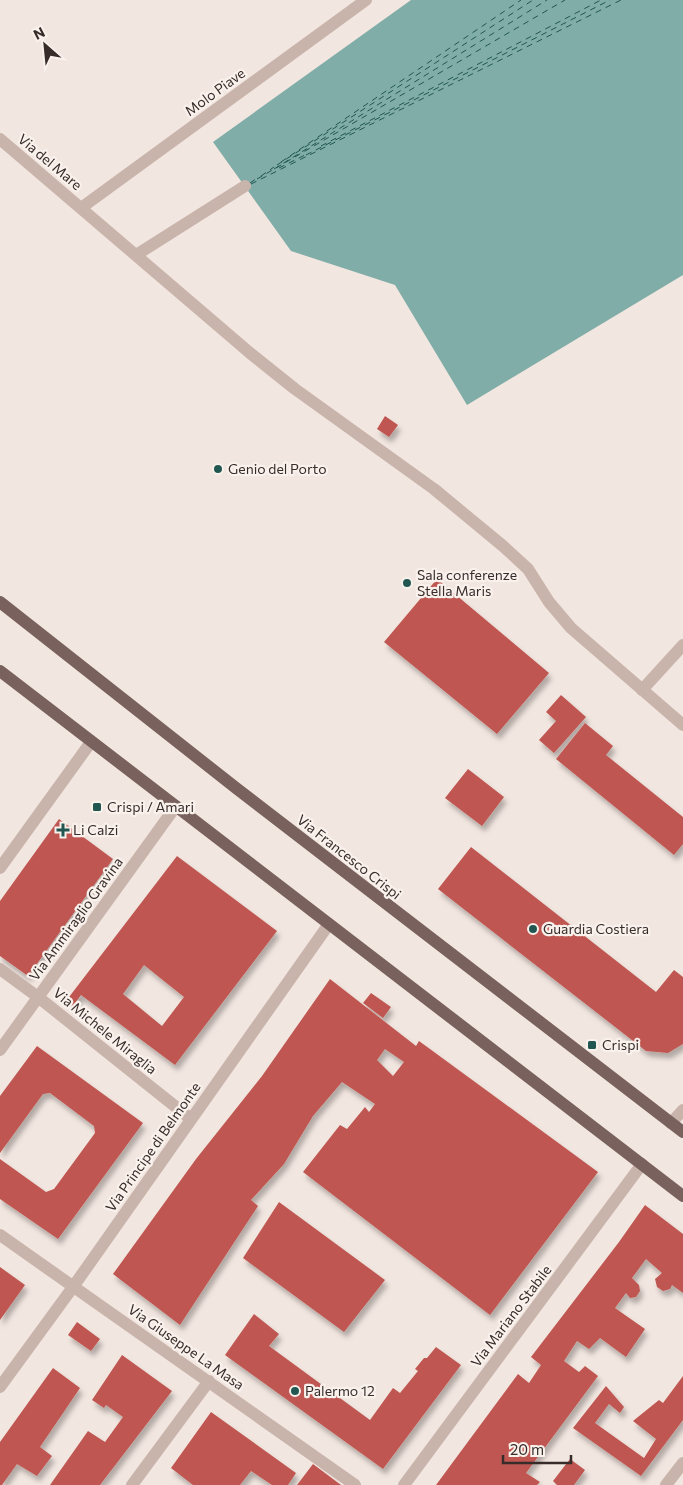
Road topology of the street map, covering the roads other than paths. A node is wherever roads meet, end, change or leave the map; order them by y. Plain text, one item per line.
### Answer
1 (366, 0) edge
2 (0, 139) edge
3 (245, 186) dead end
4 (80, 208) junction
5 (136, 255) junction
6 (0, 602) edge
7 (683, 645) edge
8 (0, 671) edge
9 (642, 690) junction
10 (683, 726) edge
11 (91, 742) junction
12 (176, 806) junction
13 (0, 868) edge
14 (329, 924) junction
15 (0, 969) edge
16 (38, 997) junction
17 (0, 1050) edge
18 (683, 1110) edge
19 (191, 1119) junction
20 (671, 1124) junction
21 (683, 1132) edge
22 (642, 1164) junction
23 (683, 1196) edge
24 (0, 1235) edge
25 (73, 1287) junction
26 (209, 1381) junction
27 (0, 1387) edge
28 (683, 1463) edge
29 (132, 1485) edge
30 (355, 1485) edge
31 (404, 1485) edge
32 (666, 1485) edge

1 - 4 street, Molo Piave
2 - 4 street, Via del Mare
3 - 5 street
4 - 5 street, Via del Mare
5 - 9 street, Via del Mare
6 - 20 main road, Via Francesco Crispi
7 - 9 street
8 - 11 main road
9 - 10 street, Via del Mare
11 - 12 main road
11 - 13 street
12 - 14 main road
12 - 16 street, Via Ammiraglio Gravina
14 - 19 street, Via Principe di Belmonte
14 - 22 main road
15 - 16 street, Via Michele Miraglia
16 - 17 street, Via Ammiraglio Gravina
16 - 19 street, Via Michele Miraglia
18 - 20 street
19 - 25 street, Via Principe di Belmonte
20 - 21 main road, Via Francesco Crispi
22 - 23 main road
22 - 31 street, Via Mariano Stabile
24 - 25 street, Via Giuseppe La Masa
25 - 26 street, Via Giuseppe La Masa
25 - 27 street, Via Principe di Belmonte
26 - 29 street
26 - 30 street, Via Giuseppe La Masa
28 - 32 street

